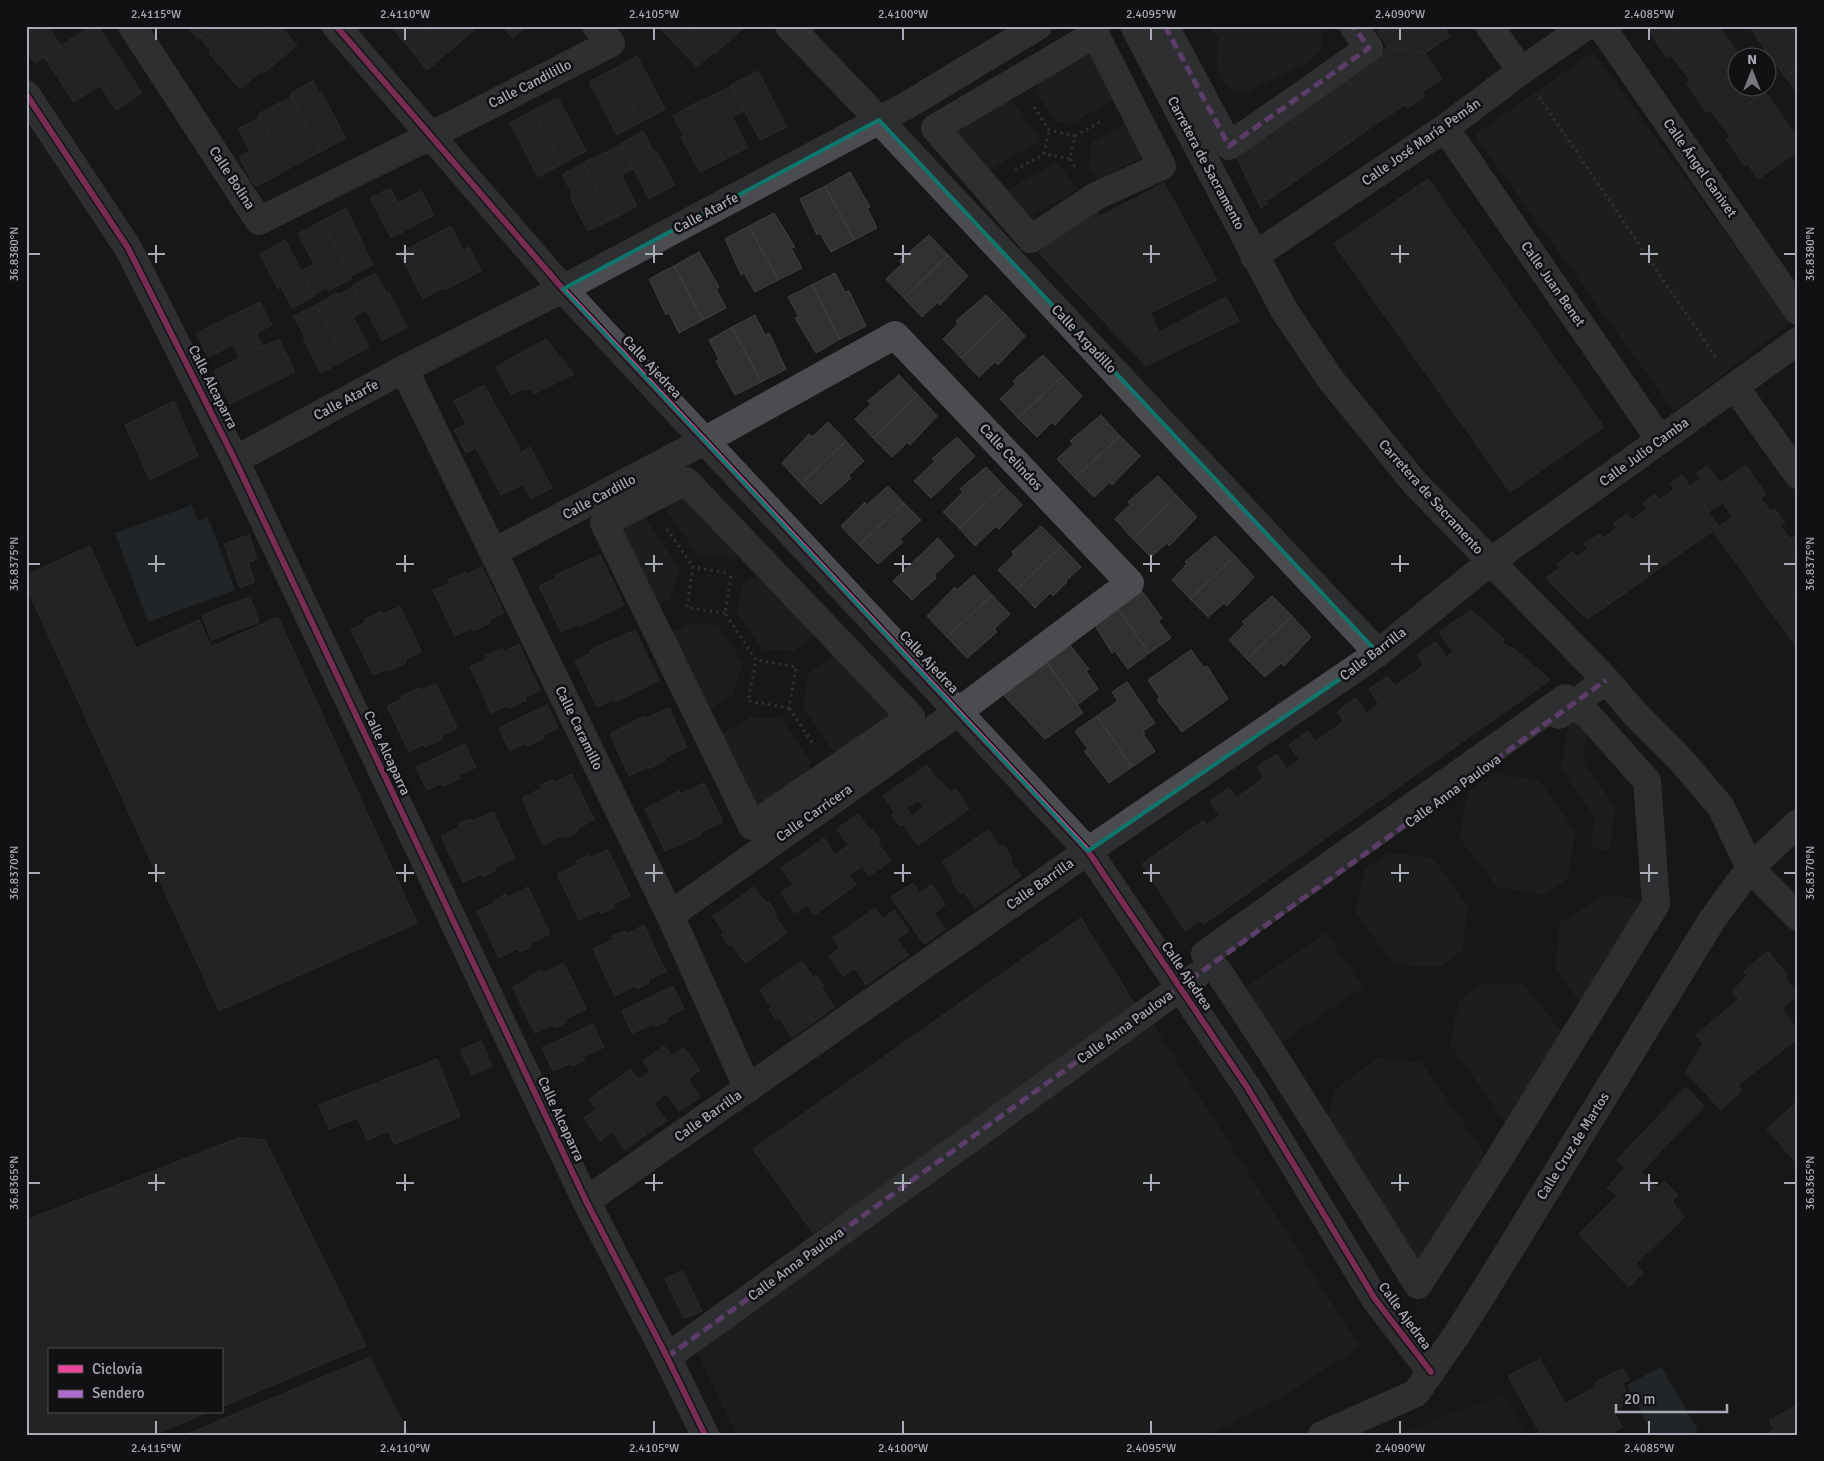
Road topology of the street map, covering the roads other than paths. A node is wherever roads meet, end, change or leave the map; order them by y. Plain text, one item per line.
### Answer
1 (132, 26) edge
2 (336, 26) edge
3 (596, 26) edge
4 (789, 26) edge
5 (1038, 26) edge
6 (1134, 26) edge
7 (1166, 26) edge
8 (1353, 26) edge
9 (1489, 26) edge
10 (1586, 26) edge
11 (1601, 26) edge
12 (1521, 71) junction
13 (26, 94) edge
14 (879, 120) junction
15 (1444, 128) junction
16 (430, 136) junction
17 (1030, 239) joint
18 (1254, 256) junction
19 (563, 289) junction
20 (1798, 310) edge
21 (1798, 341) edge
22 (404, 369) junction
23 (1735, 386) junction
24 (1660, 440) junction
25 (704, 441) junction
26 (235, 460) junction
27 (1798, 475) edge
28 (604, 523) joint
29 (494, 552) junction
30 (1490, 562) junction
31 (1378, 653) junction
32 (1606, 680) junction
33 (1572, 705) junction
34 (958, 712) junction
35 (1798, 823) edge
36 (1088, 851) junction
37 (1750, 868) junction
38 (670, 915) junction
39 (1798, 917) edge
40 (1211, 965) junction
41 (1180, 988) junction
42 (748, 1088) junction
43 (586, 1201) junction
44 (667, 1357) junction
45 (1431, 1372) junction
46 (705, 1435) edge
47 (1322, 1435) edge

1 - 16 street, Calle Bolina
2 - 16 street, Calle Ajedrea
3 - 16 street, Calle Candilillo
4 - 14 street, Calle Argadillo
5 - 14 street, Calle Atarfe
6 - 18 street, Carretera de Sacramento
7 - 8 street
9 - 12 street
10 - 12 street, Calle José María Pemán
11 - 20 street, Calle Ángel Ganivet
12 - 15 street, Calle José María Pemán
13 - 26 street, Calle Alcaparra
14 - 19 street, Calle Atarfe
14 - 31 street, Calle Argadillo
15 - 18 street, Calle José María Pemán
15 - 24 street, Calle Juan Benet
16 - 19 street, Calle Ajedrea
17 - 17 street
18 - 30 street, Carretera de Sacramento
19 - 22 street, Calle Atarfe
19 - 25 street, Calle Ajedrea
21 - 23 street, Calle Julio Camba
22 - 26 street, Calle Atarfe
22 - 29 street, Calle Caramillo
23 - 24 street, Calle Julio Camba
23 - 27 street
24 - 30 street, Calle Julio Camba
25 - 29 street, Calle Cardillo
25 - 34 street, Calle Ajedrea
25 - 34 street, Calle Celindos
26 - 43 street, Calle Alcaparra
28 - 28 street
29 - 38 street, Calle Caramillo
30 - 31 street, Calle Barrilla
30 - 32 street, Carretera de Sacramento
31 - 36 street, Calle Barrilla
32 - 33 street, Calle Anna Paulova
32 - 37 street, Carretera de Sacramento
33 - 40 street, Calle Anna Paulova
33 - 40 street
34 - 36 street, Calle Ajedrea
34 - 38 street, Calle Carricera
35 - 37 street, Calle Cruz de Martos
36 - 41 street, Calle Ajedrea
36 - 42 street, Calle Barrilla
37 - 39 street, Carretera de Sacramento
37 - 45 street, Calle Cruz de Martos
38 - 42 street, Calle Caramillo
40 - 41 street, Calle Anna Paulova
41 - 44 street, Calle Anna Paulova
41 - 45 street, Calle Ajedrea
42 - 43 street, Calle Barrilla
43 - 44 street, Calle Alcaparra
44 - 46 street, Calle Alcaparra
45 - 47 street, Calle Cruz de Martos

